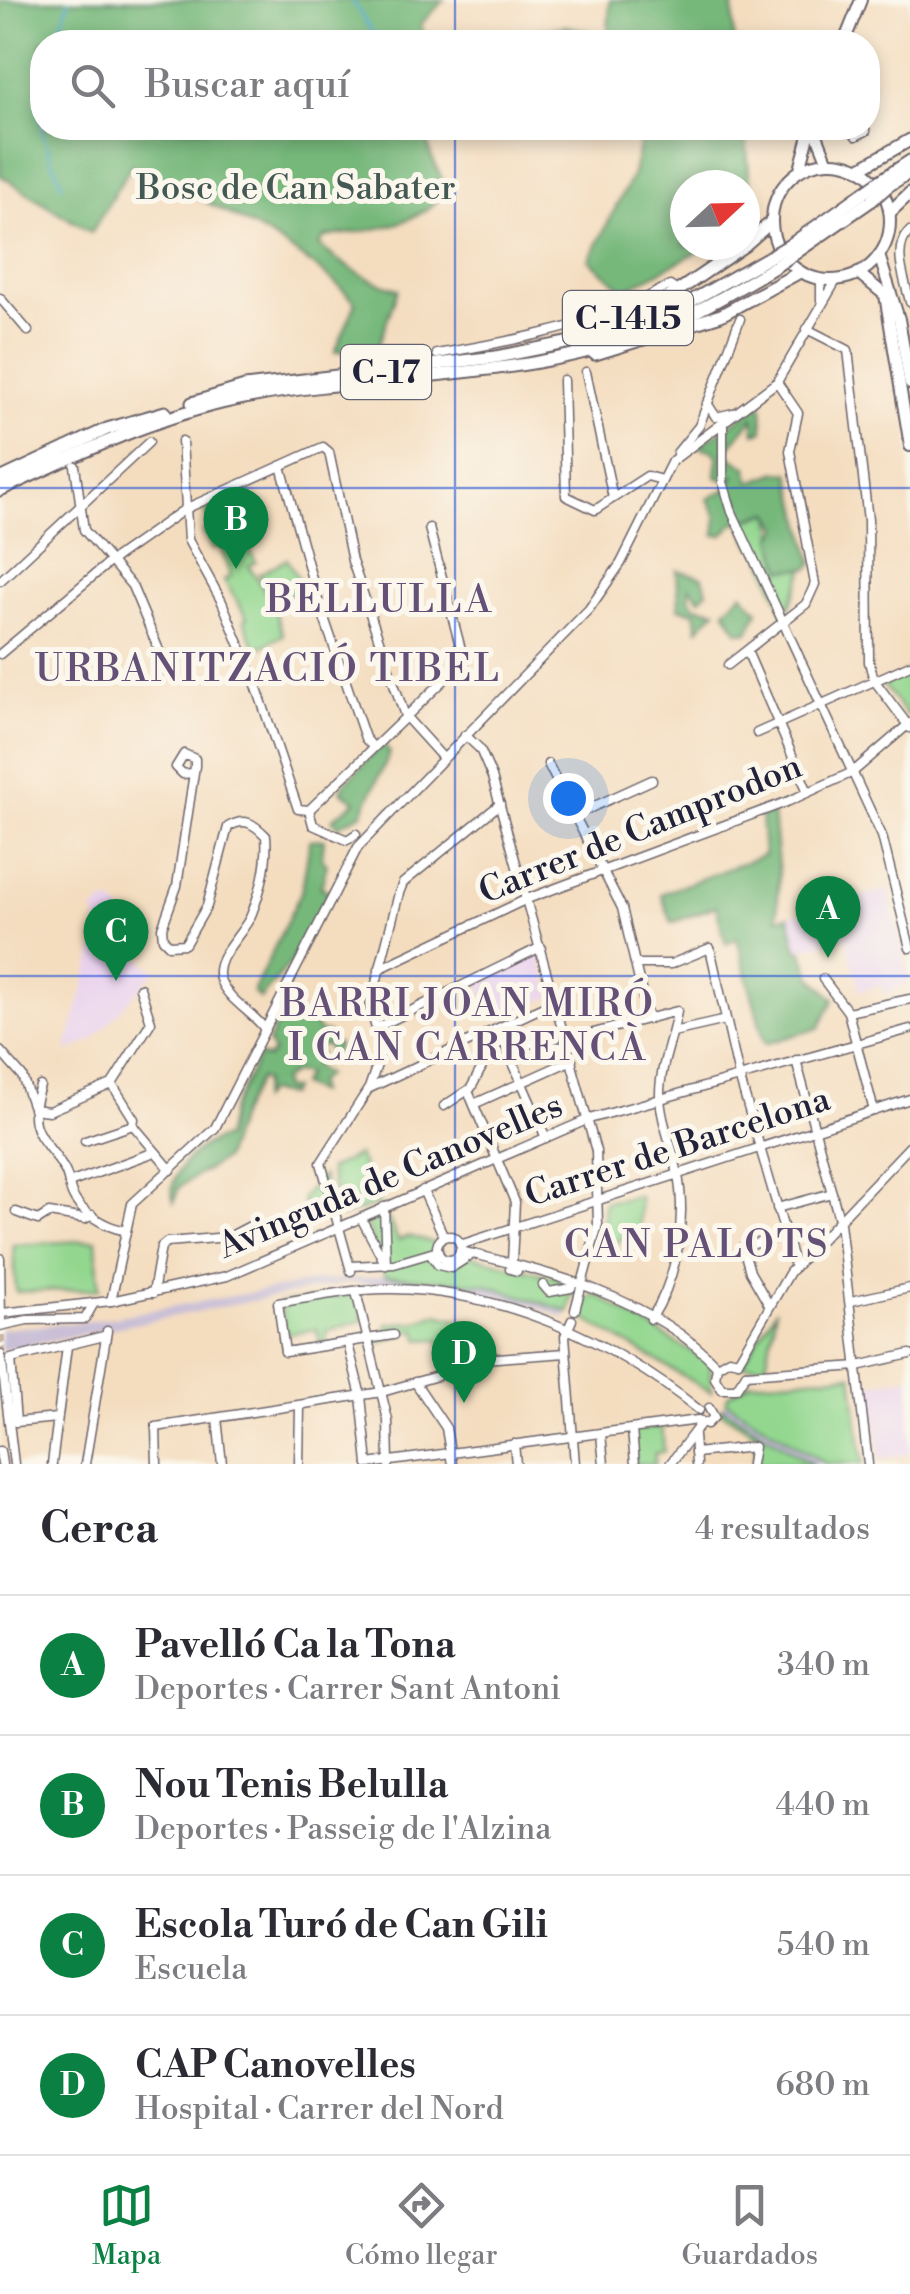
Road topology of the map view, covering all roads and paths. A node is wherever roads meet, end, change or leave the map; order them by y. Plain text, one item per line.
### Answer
1 (861, 0) edge
2 (849, 30) edge
3 (809, 140) edge
4 (816, 140) edge
5 (910, 140) edge
6 (827, 160) junction
7 (910, 161) edge
8 (800, 169) junction
9 (858, 169) junction
10 (910, 172) edge
11 (886, 182) junction
12 (910, 193) edge
13 (890, 212) junction
14 (771, 222) junction
15 (910, 231) edge
16 (760, 232) edge
17 (879, 256) junction
18 (724, 260) edge
19 (800, 272) junction
20 (858, 273) junction
21 (820, 280) junction
22 (836, 280) junction
23 (679, 292) junction
24 (0, 298) edge
25 (820, 302) junction
26 (910, 302) edge
27 (740, 319) dead end
28 (806, 329) junction
29 (28, 331) dead end
30 (437, 354) dead end
31 (494, 363) junction
32 (586, 372) dead end
33 (563, 380) dead end
34 (777, 382) junction
35 (910, 384) edge
36 (707, 398) junction
37 (739, 412) junction
38 (723, 423) junction
39 (699, 426) junction
40 (708, 433) junction
41 (182, 441) dead end
42 (149, 442) dead end
43 (910, 446) edge
44 (672, 461) junction
45 (75, 466) dead end
46 (282, 466) junction
47 (0, 478) edge
48 (662, 480) junction
49 (0, 490) edge
50 (613, 498) junction
51 (78, 509) junction
52 (186, 510) junction
53 (429, 528) dead end
54 (111, 562) junction
55 (0, 581) edge
56 (785, 622) junction
57 (747, 651) junction
58 (0, 654) edge
59 (910, 665) edge
60 (728, 666) dead end
61 (169, 674) dead end
62 (874, 680) junction
63 (822, 703) junction
64 (405, 716) junction
65 (778, 723) junction
66 (909, 725) edge
67 (756, 733) dead end
68 (465, 736) junction
69 (373, 747) junction
70 (443, 758) junction
71 (548, 764) dead end
72 (853, 772) junction
73 (192, 773) dead end
74 (652, 780) dead end
75 (808, 792) junction
76 (500, 804) junction
77 (309, 810) junction
78 (575, 815) junction
79 (356, 834) dead end
80 (603, 870) junction
81 (528, 899) junction
82 (908, 932) edge
83 (541, 948) junction
84 (910, 948) edge
85 (638, 964) junction
86 (379, 968) junction
87 (823, 979) dead end
88 (140, 988) dead end
89 (910, 999) edge
90 (556, 1001) junction
91 (848, 1012) junction
92 (648, 1019) junction
93 (726, 1020) junction
94 (264, 1028) junction
95 (378, 1028) junction
96 (910, 1028) edge
97 (674, 1032) junction
98 (503, 1040) junction
99 (856, 1043) junction
100 (568, 1044) junction
101 (0, 1051) edge
102 (572, 1060) junction
103 (796, 1060) junction
104 (739, 1076) junction
105 (111, 1082) junction
106 (521, 1083) junction
107 (369, 1088) junction
108 (468, 1091) junction
109 (30, 1092) junction
110 (660, 1098) junction
111 (910, 1098) edge
112 (474, 1104) junction
113 (444, 1106) dead end
114 (33, 1109) junction
115 (874, 1111) junction
116 (49, 1112) junction
117 (588, 1119) junction
118 (133, 1125) junction
119 (36, 1131) junction
120 (816, 1131) junction
121 (546, 1138) junction
122 (85, 1142) dead end
123 (910, 1146) edge
124 (759, 1149) junction
125 (155, 1152) junction
126 (499, 1158) junction
127 (171, 1170) junction
128 (678, 1175) junction
129 (70, 1183) junction
130 (422, 1190) junction
131 (832, 1192) junction
132 (599, 1199) junction
133 (384, 1207) junction
134 (777, 1208) junction
135 (16, 1212) dead end
136 (92, 1215) junction
137 (361, 1218) junction
138 (840, 1223) junction
139 (252, 1225) dead end
140 (517, 1226) junction
141 (340, 1227) junction
142 (124, 1230) junction
143 (784, 1236) junction
144 (444, 1238) junction
145 (471, 1241) junction
146 (460, 1248) junction
147 (434, 1252) junction
148 (473, 1254) junction
149 (0, 1258) edge
150 (386, 1265) junction
151 (513, 1267) junction
152 (795, 1268) junction
153 (574, 1282) junction
154 (543, 1285) dead end
155 (585, 1286) junction
156 (910, 1288) edge
157 (356, 1292) junction
158 (153, 1293) junction
159 (111, 1301) junction
160 (851, 1301) junction
161 (94, 1303) junction
162 (770, 1305) junction
163 (572, 1319) junction
164 (651, 1319) junction
165 (1, 1320) edge
166 (392, 1336) dead end
167 (369, 1341) junction
168 (348, 1344) junction
169 (67, 1346) junction
170 (566, 1353) junction
171 (910, 1354) edge
172 (1, 1355) edge
173 (738, 1361) junction
174 (716, 1366) junction
175 (858, 1366) junction
176 (746, 1374) junction
177 (415, 1382) junction
178 (722, 1389) junction
179 (382, 1392) junction
180 (361, 1396) junction
181 (300, 1406) junction
182 (709, 1408) junction
183 (57, 1418) junction
184 (217, 1418) junction
185 (699, 1418) junction
186 (632, 1430) junction
187 (601, 1434) junction
188 (694, 1436) junction
189 (572, 1437) junction
190 (514, 1444) junction
191 (0, 1451) edge
192 (452, 1452) junction
193 (695, 1453) junction
194 (389, 1463) edge
195 (2, 1464) edge
196 (14, 1464) edge
197 (52, 1464) edge
198 (85, 1464) edge
199 (157, 1464) edge
200 (222, 1464) edge
201 (299, 1464) edge
202 (368, 1464) edge
203 (452, 1464) edge
204 (516, 1464) edge
205 (575, 1464) edge
206 (604, 1464) edge
207 (635, 1464) edge
208 (670, 1464) edge
209 (696, 1464) edge
210 (751, 1464) edge
211 (868, 1464) edge

1 - 2 main road
3 - 8 main road
4 - 6 main road
5 - 9 highway
6 - 8 main road
6 - 9 main road
7 - 11 highway, C-17
8 - 14 main road
9 - 13 main road
10 - 11 highway, C-17
11 - 31 highway, C-17, bridge
12 - 13 highway
13 - 17 main road
14 - 16 highway, C-1415
14 - 19 main road
15 - 26 street
17 - 20 main road
17 - 35 main road
18 - 23 highway, C-1415
19 - 21 main road
19 - 31 highway
20 - 22 main road
20 - 43 main road
21 - 22 main road
21 - 25 street
22 - 25 street
23 - 30 street
23 - 31 highway, C-1415
24 - 29 street
25 - 28 street
27 - 36 street
28 - 34 street
28 - 62 street
31 - 47 highway, C-17
31 - 49 highway, C-17
32 - 50 street
33 - 50 street
34 - 37 street
34 - 56 street
36 - 37 street
36 - 39 street
37 - 38 street
38 - 40 street
38 - 56 street
39 - 40 street
39 - 44 street
40 - 44 street
41 - 52 street
42 - 51 street
44 - 48 street
45 - 51 street
46 - 52 street
46 - 64 street
46 - 69 street
48 - 50 street
48 - 68 street
51 - 54 street
51 - 55 street
52 - 54 street
52 - 77 street
53 - 64 street
54 - 58 street
54 - 61 street
56 - 57 street
56 - 63 street
57 - 60 street
57 - 65 street
59 - 62 street
62 - 63 street
62 - 66 street
63 - 65 street
63 - 72 street
64 - 69 street
64 - 70 street
65 - 67 street
65 - 75 street
66 - 72 street, Carrer de Camprodon
68 - 70 street
68 - 76 street
69 - 77 street
70 - 94 street
71 - 78 street
72 - 75 street, Carrer de Camprodon
72 - 82 street
73 - 94 street
74 - 78 street
75 - 80 street, Carrer de Camprodon
76 - 81 street
76 - 86 street
77 - 79 street
78 - 80 street
80 - 81 street, Carrer de Camprodon
80 - 85 street
81 - 83 street
81 - 86 street, Carrer de Camprodon
82 - 84 street
83 - 90 street
83 - 95 street
85 - 92 street
85 - 93 street
86 - 95 street
87 - 91 street
88 - 105 street
89 - 91 street
90 - 100 street
90 - 107 street
91 - 99 street
92 - 97 street
92 - 100 street
93 - 97 street
93 - 104 street
94 - 127 street
95 - 107 street
96 - 99 street, Avinguda de Canovelles
97 - 110 street
98 - 100 street
98 - 106 street
98 - 108 street
99 - 103 street, Avinguda de Canovelles
99 - 115 street
100 - 102 street
101 - 109 street
102 - 106 street
102 - 117 street
103 - 104 street, Avinguda de Canovelles
103 - 120 street
104 - 110 street, Avinguda de Canovelles
104 - 124 street
105 - 116 street
105 - 118 street
106 - 112 street
106 - 121 street
107 - 141 street
108 - 112 street
108 - 113 street
109 - 114 street
109 - 114 street
110 - 117 street, Avinguda de Canovelles
110 - 128 street
111 - 115 street, Carrer de Barcelona
112 - 126 street
114 - 116 street
114 - 119 street
115 - 120 street, Carrer de Barcelona
116 - 119 street
117 - 121 street, Avinguda de Canovelles
117 - 132 street
118 - 122 street
118 - 125 street
119 - 129 street
120 - 124 street, Carrer de Barcelona
120 - 131 street
121 - 126 street, Avinguda de Canovelles
123 - 138 street
124 - 128 street, Carrer de Barcelona
124 - 134 street
125 - 127 street
125 - 129 street
126 - 130 street, Avinguda de Canovelles
126 - 140 street
127 - 142 street
128 - 132 street, Carrer de Barcelona
128 - 164 street
129 - 136 street
130 - 133 street, Avinguda de Canovelles
130 - 144 street
131 - 134 street
131 - 138 street
132 - 140 street, Carrer de Barcelona
132 - 155 street
133 - 137 street, Avinguda de Canovelles
133 - 150 street
134 - 143 street
135 - 136 street
136 - 142 street
137 - 141 street, Avinguda de Canovelles
137 - 150 street
138 - 152 street
138 - 160 street
139 - 158 street
140 - 145 street, Carrer de Barcelona
140 - 151 street
141 - 150 street
141 - 158 street, Avinguda de Canovelles
142 - 159 street
143 - 152 street
143 - 162 street
144 - 146 street
144 - 147 street
145 - 146 street, Carrer de Barcelona
145 - 148 street
146 - 147 street
146 - 148 street
147 - 148 street
147 - 150 street
148 - 151 street
149 - 165 street
151 - 153 street
152 - 162 street
153 - 154 street
153 - 155 street
155 - 163 street
155 - 164 street
156 - 160 street
157 - 163 street
157 - 167 street
157 - 168 street
158 - 159 street, Avinguda de Canovelles
159 - 161 street, Avinguda de Canovelles
160 - 175 street
161 - 165 street, Avinguda de Canovelles
161 - 165 street
162 - 173 street
163 - 170 street
163 - 185 street
164 - 174 street
166 - 167 street
167 - 168 street
167 - 179 street
168 - 180 street
169 - 183 street
169 - 183 street
169 - 198 street
170 - 177 street
170 - 189 street
171 - 175 street
172 - 196 street
173 - 174 street
173 - 176 street
174 - 178 street
175 - 176 street
175 - 211 street
176 - 178 street
177 - 179 street
177 - 192 street
178 - 182 street
179 - 180 street
179 - 194 street
180 - 181 street
180 - 202 street
181 - 184 street
181 - 201 street
182 - 185 street
182 - 185 street
183 - 197 street
184 - 199 street
184 - 200 street
185 - 186 street
185 - 188 street
186 - 187 street
186 - 207 street
187 - 189 street
187 - 206 street
188 - 193 street
188 - 208 street
189 - 190 street
189 - 205 street
190 - 192 street
190 - 204 street
191 - 195 street
192 - 194 street
192 - 203 street
193 - 209 street
193 - 210 street
194 - 202 street

